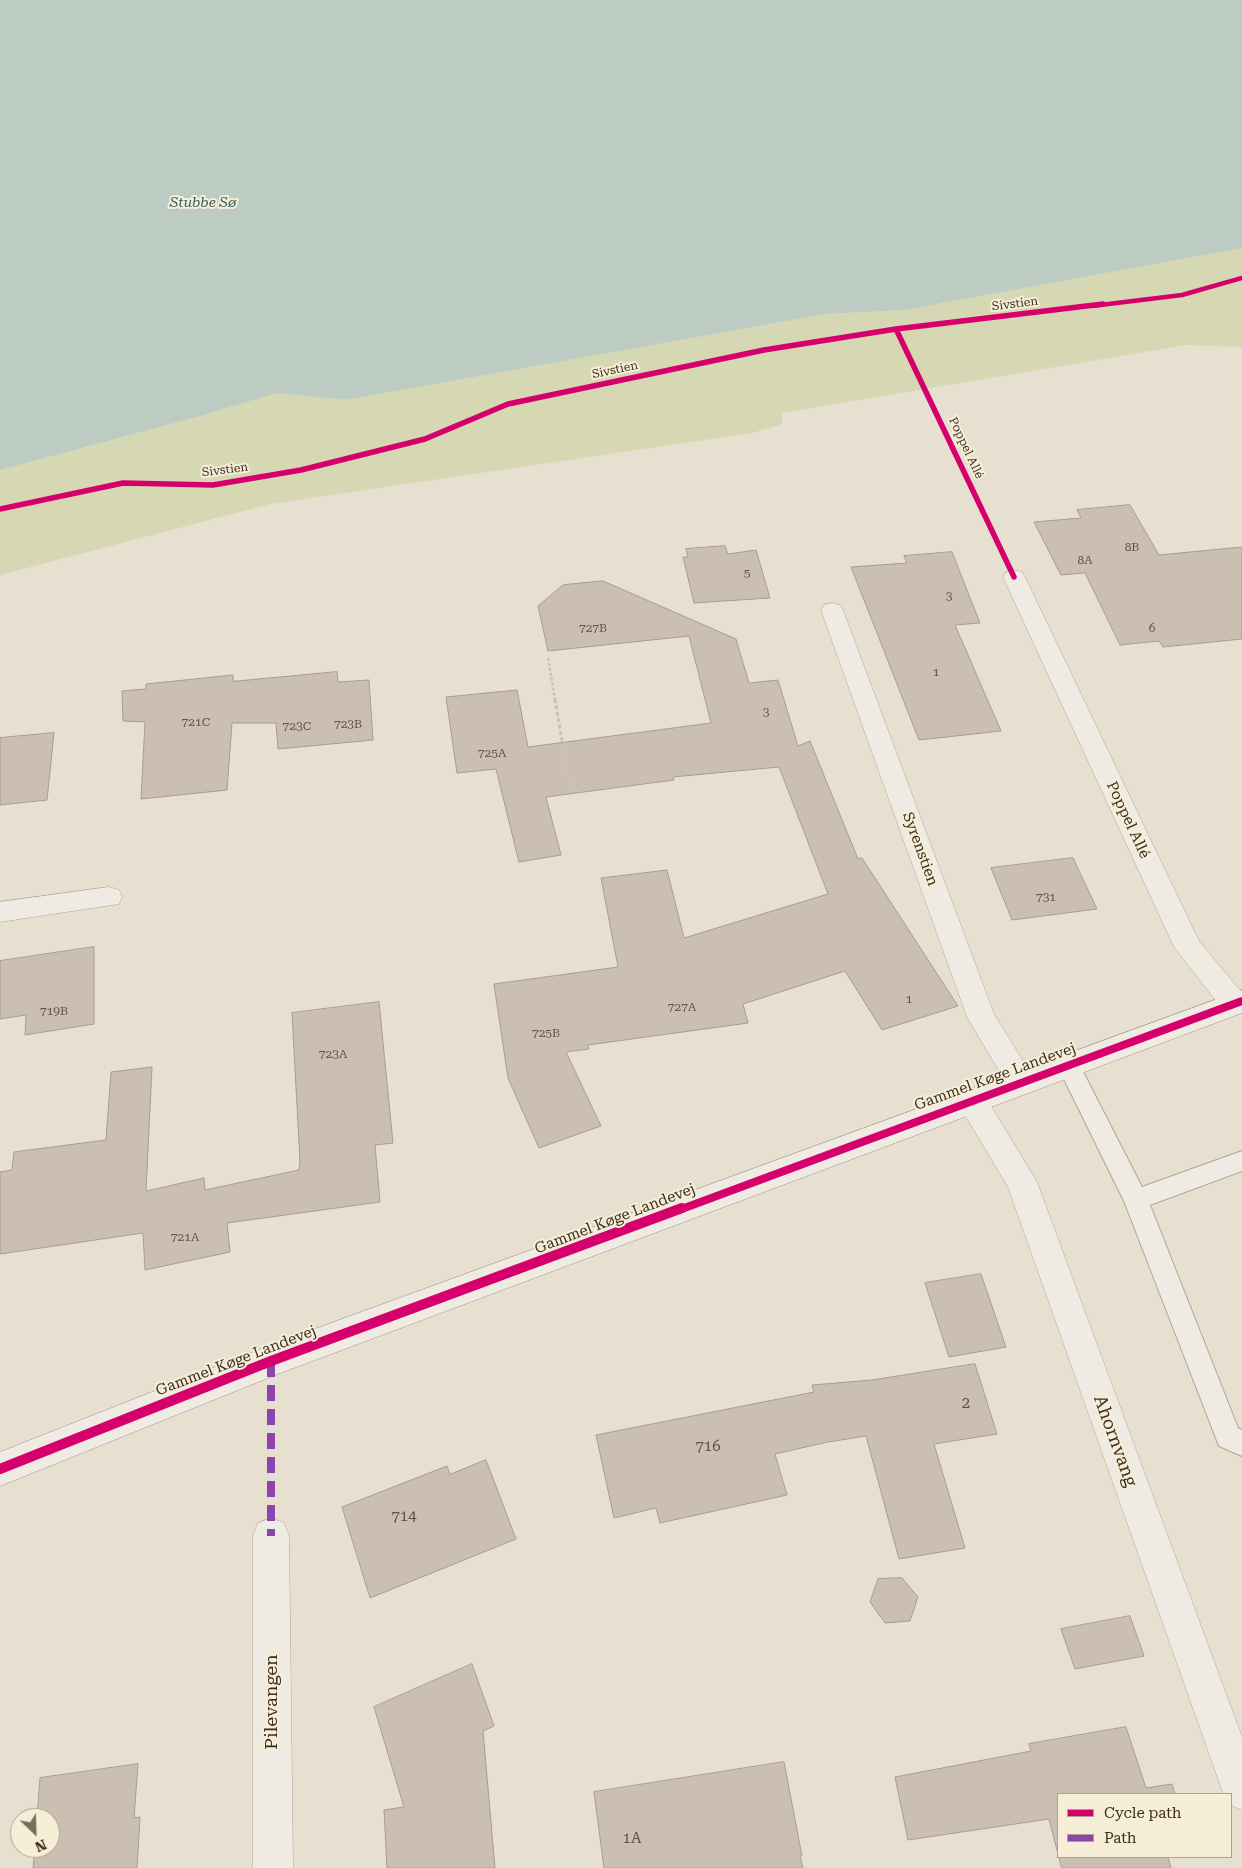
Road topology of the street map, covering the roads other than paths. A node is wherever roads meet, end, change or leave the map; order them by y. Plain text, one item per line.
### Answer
1 (1014, 577) dead end
2 (832, 610) dead end
3 (109, 897) dead end
4 (0, 912) edge
5 (1238, 1002) edge
6 (1068, 1065) junction
7 (1021, 1082) junction
8 (971, 1100) junction
9 (1242, 1161) edge
10 (1136, 1200) junction
11 (1242, 1443) edge
12 (0, 1469) edge
13 (271, 1536) dead end
14 (1242, 1790) edge
15 (273, 1868) edge

1 - 5 street, Poppel Allé
2 - 7 street, Syrenstien
3 - 4 street
5 - 6 street, Gammel Køge Landevej
6 - 7 street, Gammel Køge Landevej
6 - 10 lane
7 - 8 street, Gammel Køge Landevej
8 - 12 street, Gammel Køge Landevej
8 - 14 street, Ahornvang
9 - 10 lane
10 - 11 lane
13 - 15 street, Pilevangen

